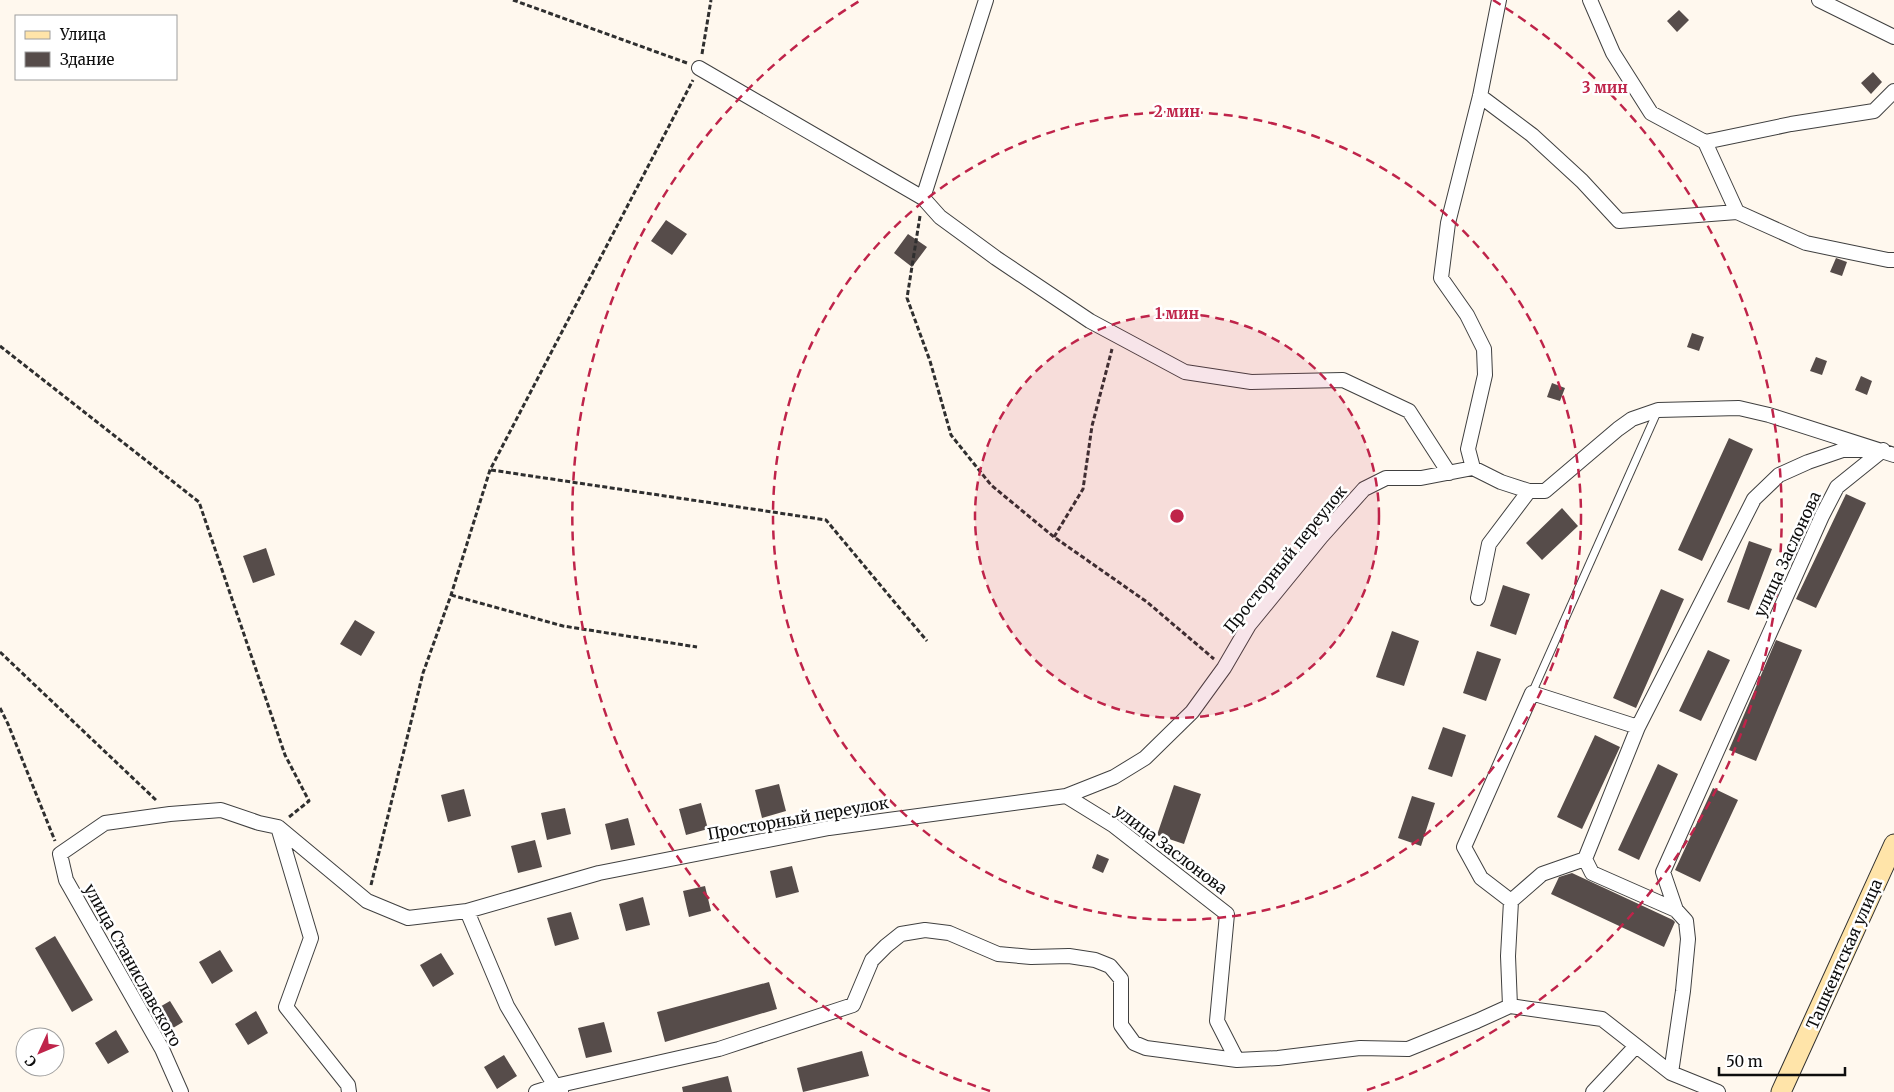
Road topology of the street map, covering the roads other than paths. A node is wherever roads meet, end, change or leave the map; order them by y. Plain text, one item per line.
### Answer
1 (986, 0) edge
2 (1499, 0) edge
3 (1590, 0) edge
4 (1819, 0) edge
5 (1894, 37) edge
6 (700, 68) road end
7 (1894, 91) edge
8 (1480, 96) junction
9 (1705, 142) junction
10 (923, 198) junction
11 (1737, 212) junction
12 (1894, 260) edge
13 (1658, 410) junction
14 (1889, 452) edge
15 (1473, 468) junction
16 (1449, 473) junction
17 (1529, 491) junction
18 (1478, 598) dead end
19 (1532, 693) junction
20 (1638, 727) junction
21 (1066, 796) junction
22 (278, 827) junction
23 (1894, 844) edge
24 (60, 854) joint
25 (1585, 859) junction
26 (1511, 901) junction
27 (1676, 910) junction
28 (467, 911) junction
29 (1510, 1006) junction
30 (1636, 1046) junction
31 (1237, 1060) junction
32 (1671, 1073) junction
33 (559, 1089) edge
34 (181, 1092) edge
35 (349, 1092) edge
36 (536, 1092) edge
37 (1593, 1092) edge
38 (1718, 1092) edge
39 (1781, 1092) edge

1 - 10 street
2 - 8 street
3 - 9 street
4 - 5 street
6 - 10 street
7 - 9 street
8 - 11 street
8 - 15 street
9 - 11 street
10 - 16 street
11 - 12 street
13 - 14 street
13 - 17 street
13 - 19 lane
14 - 20 street, улица Заслонова
14 - 27 street, улица Заслонова
15 - 16 street, Просторный переулок
15 - 17 street
16 - 21 street, Просторный переулок
17 - 18 street
19 - 20 street
19 - 26 street
20 - 25 street, улица Заслонова
21 - 28 street, Просторный переулок
21 - 31 street, улица Заслонова
22 - 24 street, Просторный переулок
22 - 28 street, Просторный переулок
22 - 35 street
23 - 39 main road, Ташкентская улица
24 - 34 street, улица Станиславского
25 - 26 street
25 - 27 street
26 - 29 street
27 - 32 street, улица Заслонова
28 - 33 street
29 - 30 street
29 - 31 street
30 - 32 street
30 - 37 street
31 - 33 street
32 - 38 street
33 - 36 street

